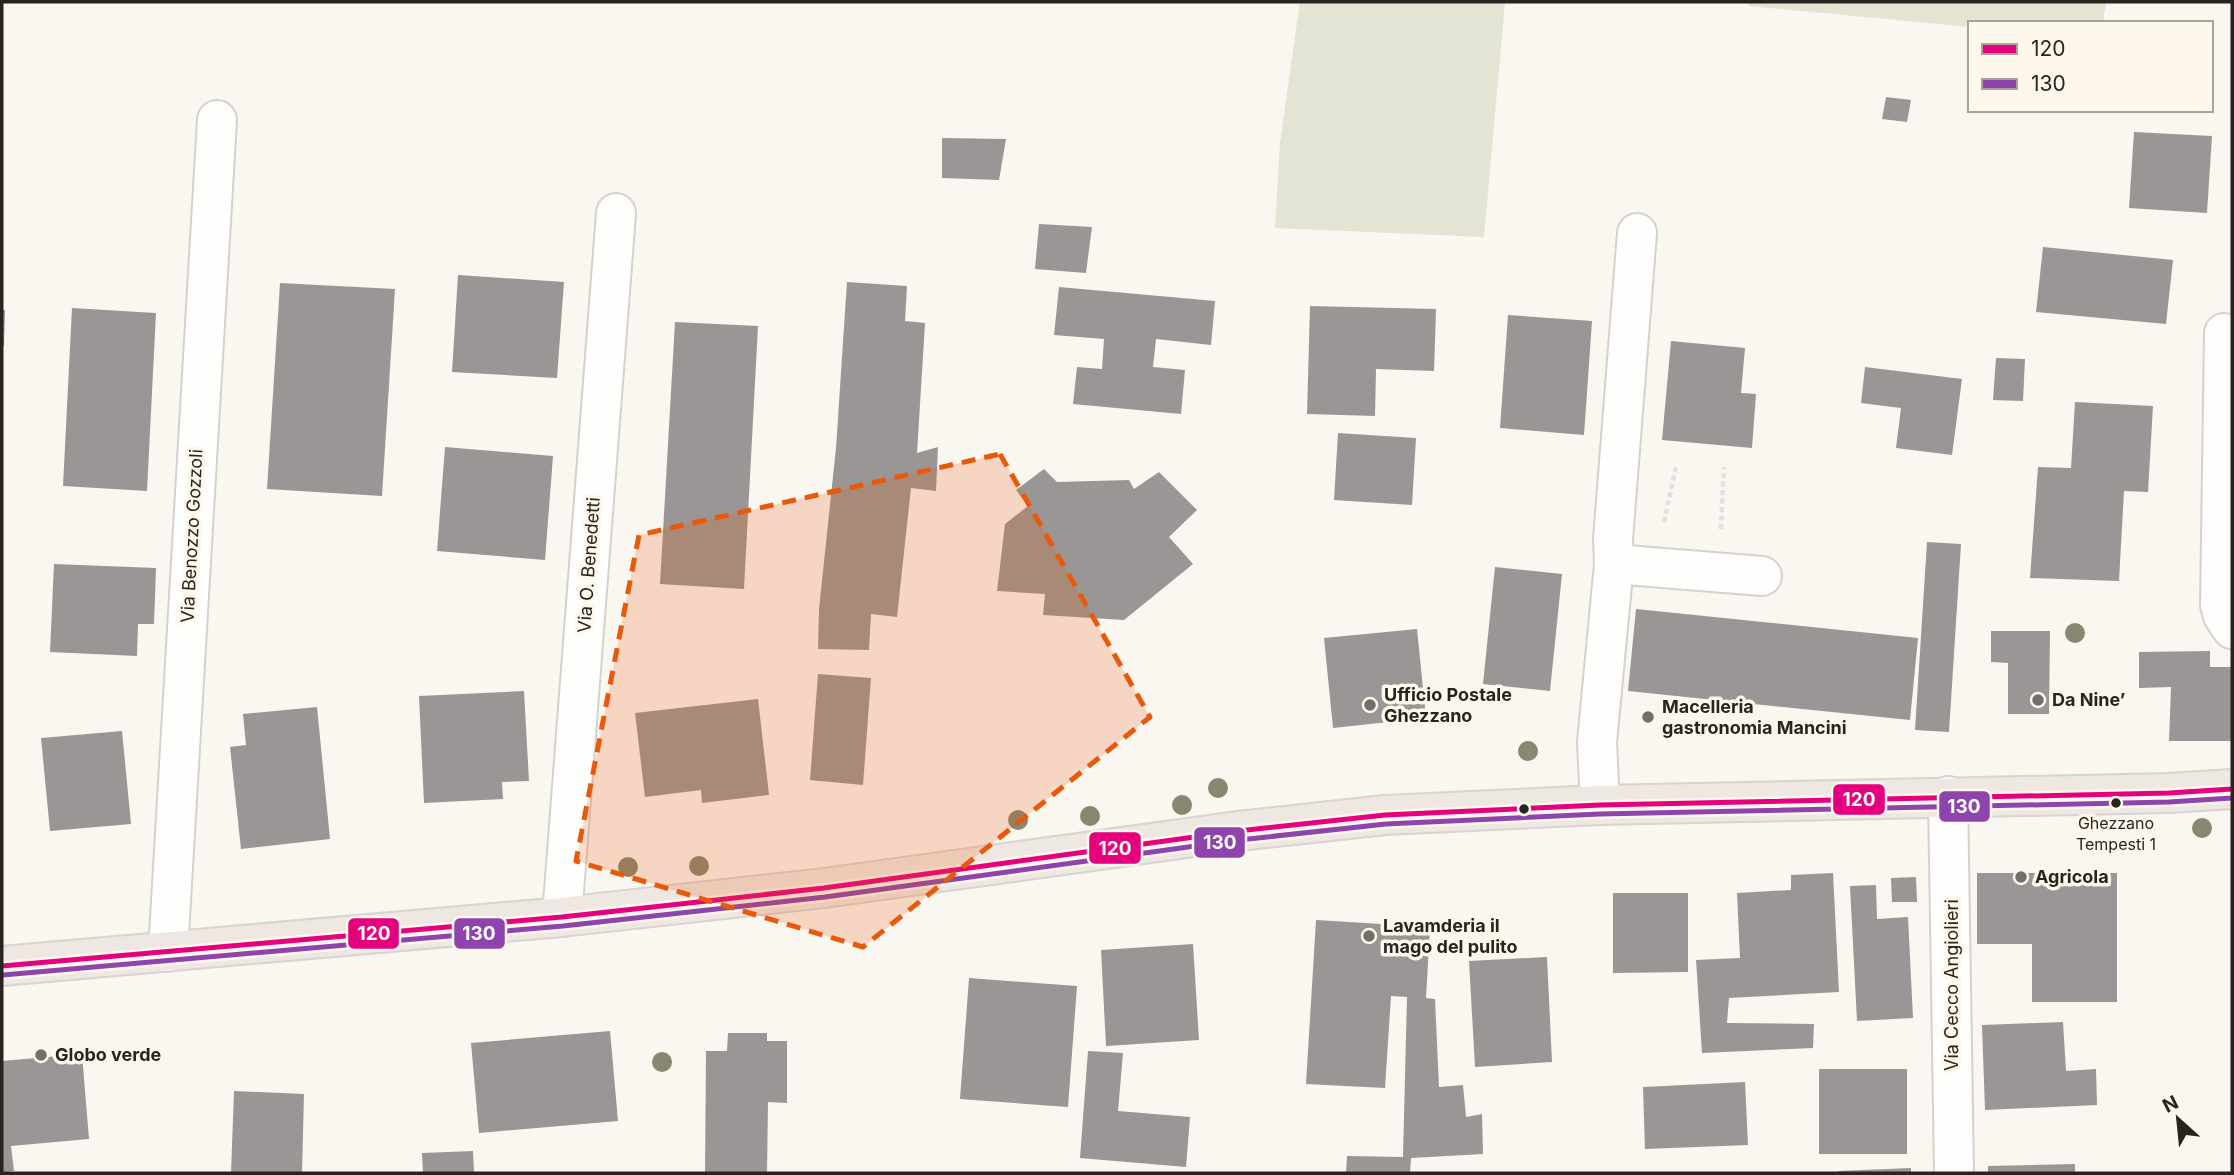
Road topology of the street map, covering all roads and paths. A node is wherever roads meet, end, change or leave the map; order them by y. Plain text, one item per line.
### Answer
1 (216, 120) dead end
2 (616, 214) dead end
3 (1637, 233) dead end
4 (2224, 332) dead end
5 (1676, 467) dead end
6 (1724, 467) dead end
7 (1614, 564) junction
8 (1659, 568) junction
9 (1719, 572) junction
10 (1762, 576) dead end
11 (2232, 629) edge
12 (2232, 789) edge
13 (1948, 796) junction
14 (1600, 804) junction
15 (562, 917) junction
16 (167, 952) junction
17 (2, 966) edge
18 (1954, 1173) edge

1 - 16 street, Via Benozzo Gozzoli
2 - 15 street, Via O. Benedetti
3 - 7 street
4 - 11 street
5 - 8 path
6 - 9 path
7 - 8 street
7 - 14 street
8 - 9 street
9 - 10 street
12 - 13 main road
13 - 14 main road
13 - 18 street, Via Cecco Angiolieri
14 - 15 main road
15 - 16 main road
16 - 17 main road

